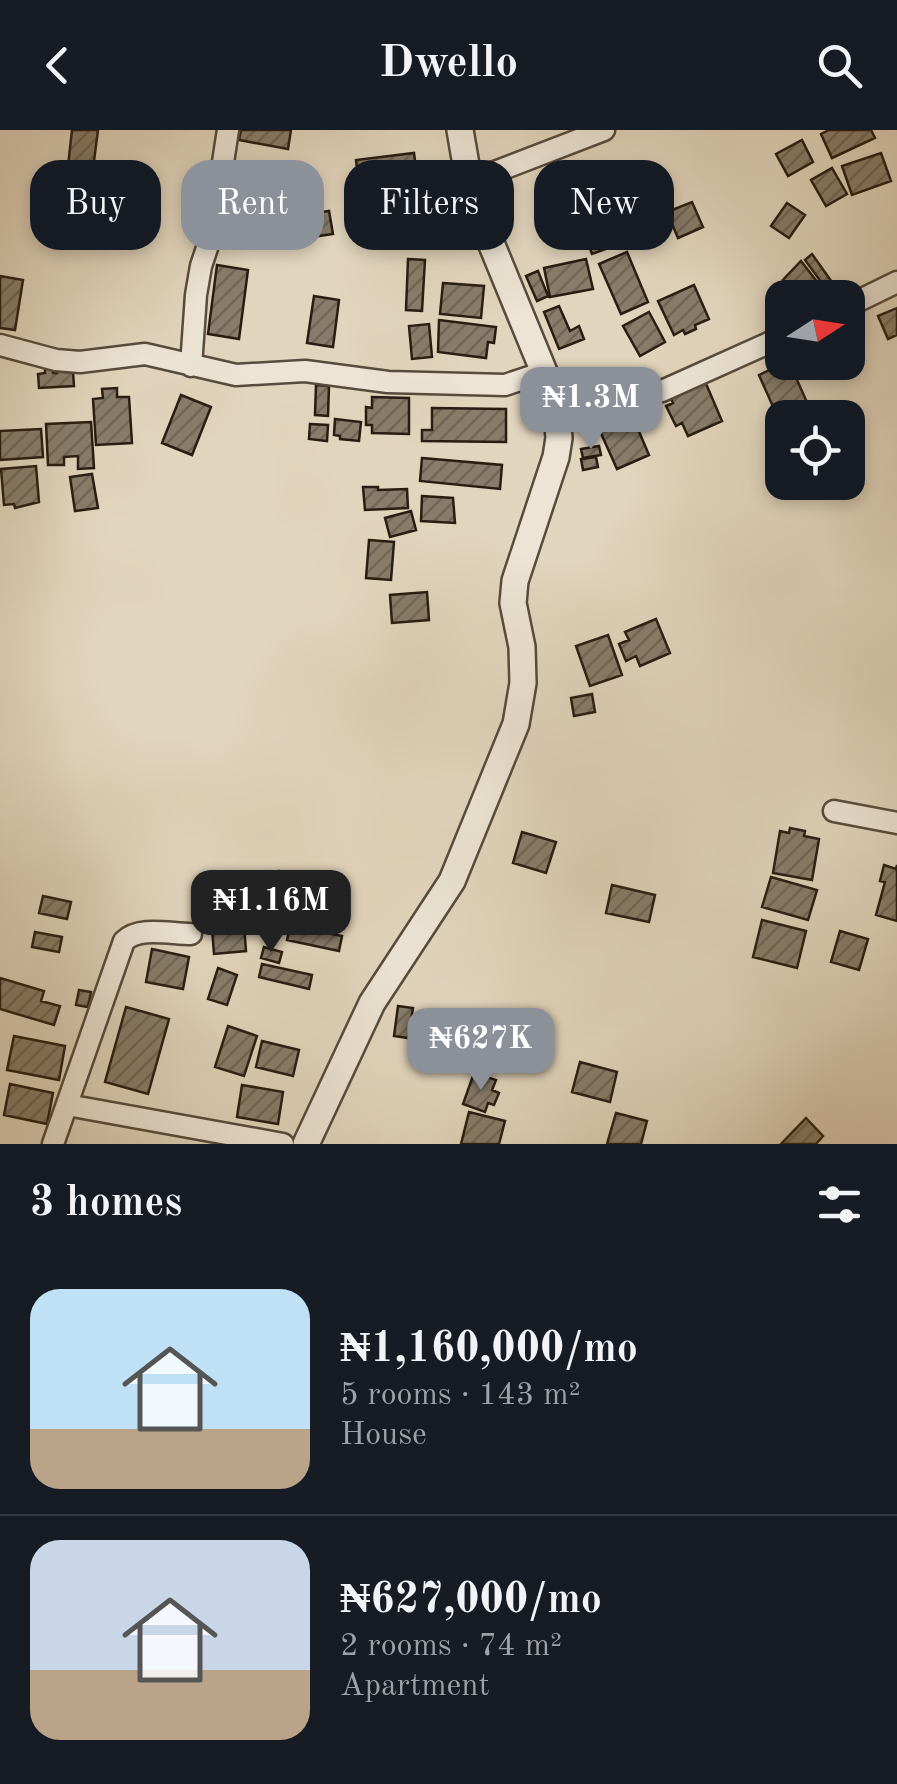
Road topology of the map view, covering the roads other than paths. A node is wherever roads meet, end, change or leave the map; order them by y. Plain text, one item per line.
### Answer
1 (228, 130) edge
2 (460, 130) edge
3 (604, 130) edge
4 (465, 160) edge
5 (514, 165) edge
6 (496, 250) edge
7 (897, 282) edge
8 (865, 298) edge
9 (0, 345) edge
10 (765, 345) edge
11 (191, 366) junction
12 (544, 372) junction
13 (557, 414) junction
14 (834, 811) dead end
15 (897, 823) edge
16 (190, 934) dead end
17 (67, 1105) junction
18 (53, 1144) edge
19 (283, 1144) edge
20 (306, 1144) edge

1 - 11 street
2 - 4 street
3 - 5 street
6 - 12 street
7 - 8 street
9 - 11 street
10 - 13 street
11 - 12 street
12 - 13 street
13 - 20 street
14 - 15 street
16 - 17 street
17 - 18 street
17 - 19 street

